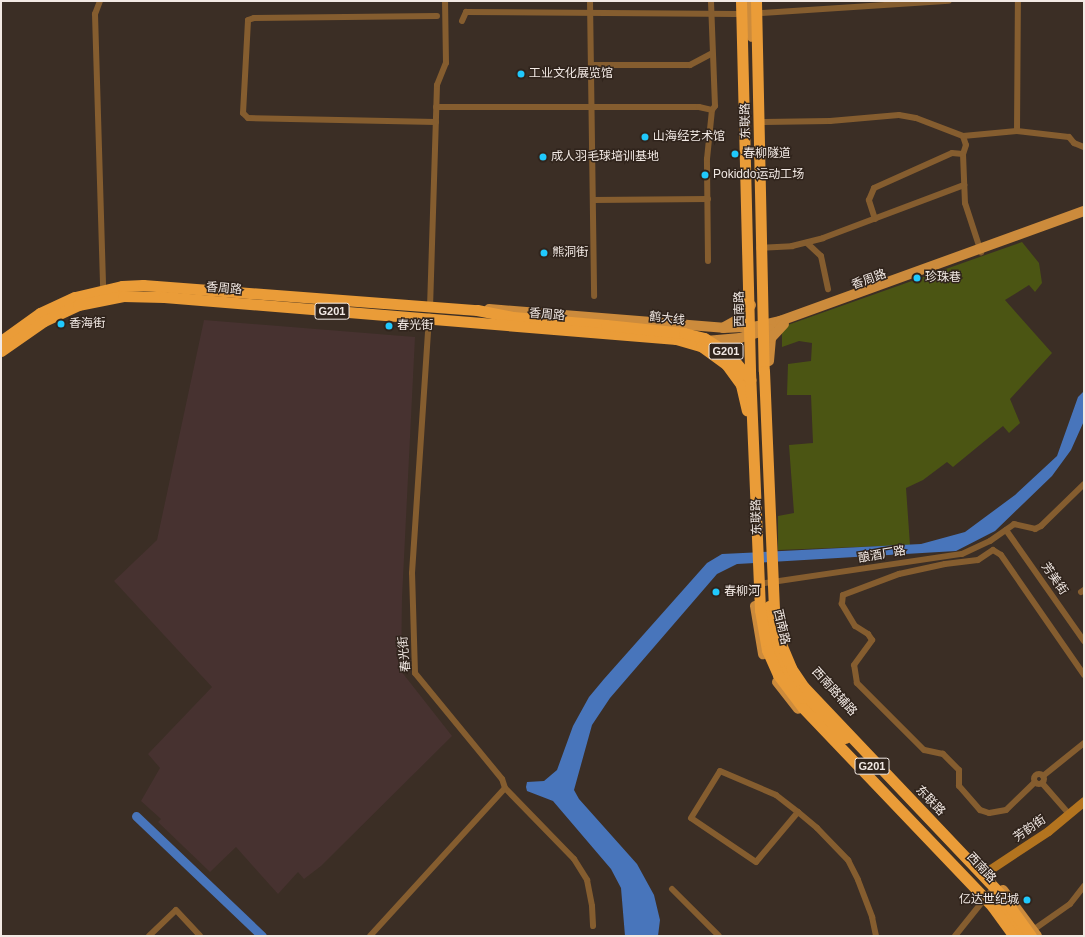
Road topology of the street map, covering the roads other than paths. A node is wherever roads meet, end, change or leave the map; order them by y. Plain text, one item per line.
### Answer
1 (100, 1) edge
2 (445, 1) edge
3 (590, 1) edge
4 (711, 1) edge
5 (736, 1) edge
6 (761, 1) edge
7 (949, 1) edge
8 (1018, 1) edge
9 (749, 2) edge
10 (761, 13) junction
11 (591, 14) junction
12 (711, 14) junction
13 (736, 14) junction
14 (437, 16) dead end
15 (462, 21) dead end
16 (749, 33) junction
17 (762, 53) junction
18 (711, 54) junction
19 (591, 65) junction
20 (748, 92) junction
21 (436, 107) junction
22 (739, 108) joint
23 (592, 109) junction
24 (712, 110) junction
25 (436, 122) junction
26 (764, 122) junction
27 (1017, 131) junction
28 (963, 136) junction
29 (764, 139) dead end
30 (1084, 147) edge
31 (963, 154) junction
32 (964, 185) junction
33 (708, 199) junction
34 (593, 200) junction
35 (1084, 210) edge
36 (1084, 216) edge
37 (875, 218) junction
38 (807, 243) junction
39 (756, 248) junction
40 (981, 251) junction
41 (708, 261) dead end
42 (828, 289) dead end
43 (103, 290) junction
44 (594, 296) dead end
45 (755, 301) junction
46 (430, 306) junction
47 (477, 310) junction
48 (429, 319) junction
49 (785, 321) junction
50 (723, 328) junction
51 (756, 330) junction
52 (676, 339) junction
53 (1, 341) edge
54 (1, 351) edge
55 (757, 371) junction
56 (770, 400) junction
57 (747, 401) junction
58 (763, 464) joint
59 (1084, 484) edge
60 (1006, 530) junction
61 (772, 549) junction
62 (773, 577) junction
63 (754, 584) junction
64 (1084, 641) edge
65 (1082, 668) edge
66 (1084, 675) edge
67 (834, 727) junction
68 (856, 736) junction
69 (1084, 743) edge
70 (1042, 776) junction
71 (1034, 782) junction
72 (1042, 783) junction
73 (505, 788) junction
74 (1084, 801) edge
75 (798, 812) junction
76 (1069, 814) junction
77 (981, 877) junction
78 (1084, 886) edge
79 (672, 889) dead end
80 (987, 896) junction
81 (592, 926) dead end
82 (1026, 935) edge
83 (149, 936) edge
84 (200, 936) edge
85 (370, 936) edge
86 (718, 936) edge
87 (876, 936) edge
88 (955, 936) edge
89 (1008, 936) edge

1 - 43 street
2 - 21 street, 春光街
3 - 11 street
4 - 12 street
5 - 13 main road
6 - 10 main road
7 - 10 street
8 - 27 street
9 - 16 main road, 西南路
9 - 82 highway, 东联路, bridge
9 - 82 highway, 东联路, bridge
10 - 16 main road
10 - 17 main road
11 - 12 street
11 - 15 street
11 - 19 street
12 - 13 street
12 - 18 street
13 - 16 main road
13 - 22 main road
14 - 25 street
16 - 17 main road
16 - 20 main road, 西南路
16 - 39 main road, 西南路
17 - 26 main road
18 - 19 street
18 - 24 street
19 - 23 street
20 - 22 main road
20 - 45 main road, 西南路
21 - 23 street
21 - 25 street, 春光街
23 - 24 street
23 - 34 street
24 - 33 street
25 - 46 street, 春光街
26 - 28 street
26 - 29 main road
27 - 28 street
27 - 30 street
28 - 31 street
31 - 32 street
31 - 37 street
32 - 37 street
32 - 40 street
33 - 34 street
33 - 41 street
34 - 44 street
35 - 40 main road, 香周路
36 - 40 main road, 香周路
37 - 38 street
38 - 39 street
38 - 42 street
39 - 45 main road, 西南路
40 - 49 main road, 香周路
43 - 46 highway, 香周路 / G201
43 - 53 highway, 香周路 / G201
45 - 49 main road
45 - 50 main road
45 - 51 main road, 西南路
46 - 47 highway, 香周路 / G201
46 - 48 street, 春光街
47 - 50 main road, 香周路
47 - 58 highway, 鹤大线 / G201, bridge
48 - 52 highway, 香周路 / G201
48 - 54 highway, 香周路 / G201
48 - 73 street, 春光街
49 - 51 main road, 香周路
49 - 56 main road
50 - 51 main road, 香周路
51 - 52 main road, 香周路
51 - 55 main road
52 - 57 highway, 鹤大线 / G201
55 - 56 main road
55 - 57 main road, 西南路
56 - 57 highway
56 - 61 main road
57 - 63 highway, 西南路 / G201
58 - 61 highway, 西南路 / G201
59 - 60 street
60 - 62 street, 酿酒厂路
60 - 64 street, 芳美街
61 - 62 highway, 西南路 / G201
62 - 63 street, 酿酒厂路
62 - 67 highway, 西南路 / G201
62 - 68 main road, 西南路辅路
63 - 77 highway, 西南路 / G201
63 - 80 main road
65 - 66 street
65 - 71 street
67 - 68 highway
67 - 77 highway, 西南路 / G201
68 - 77 main road, 西南路辅路
69 - 70 street
70 - 71 street
70 - 72 street
71 - 72 street
72 - 76 street
73 - 81 street, 春光街
73 - 85 street
74 - 76 main road, 芳韵街
75 - 75 street
75 - 87 street
76 - 77 main road, 芳韵街
77 - 80 highway, 西南路 / G201
77 - 82 main road, 西南路辅路
78 - 82 street
79 - 86 street
80 - 82 highway, 西南路 / G201
80 - 88 street
80 - 89 main road
83 - 84 street

